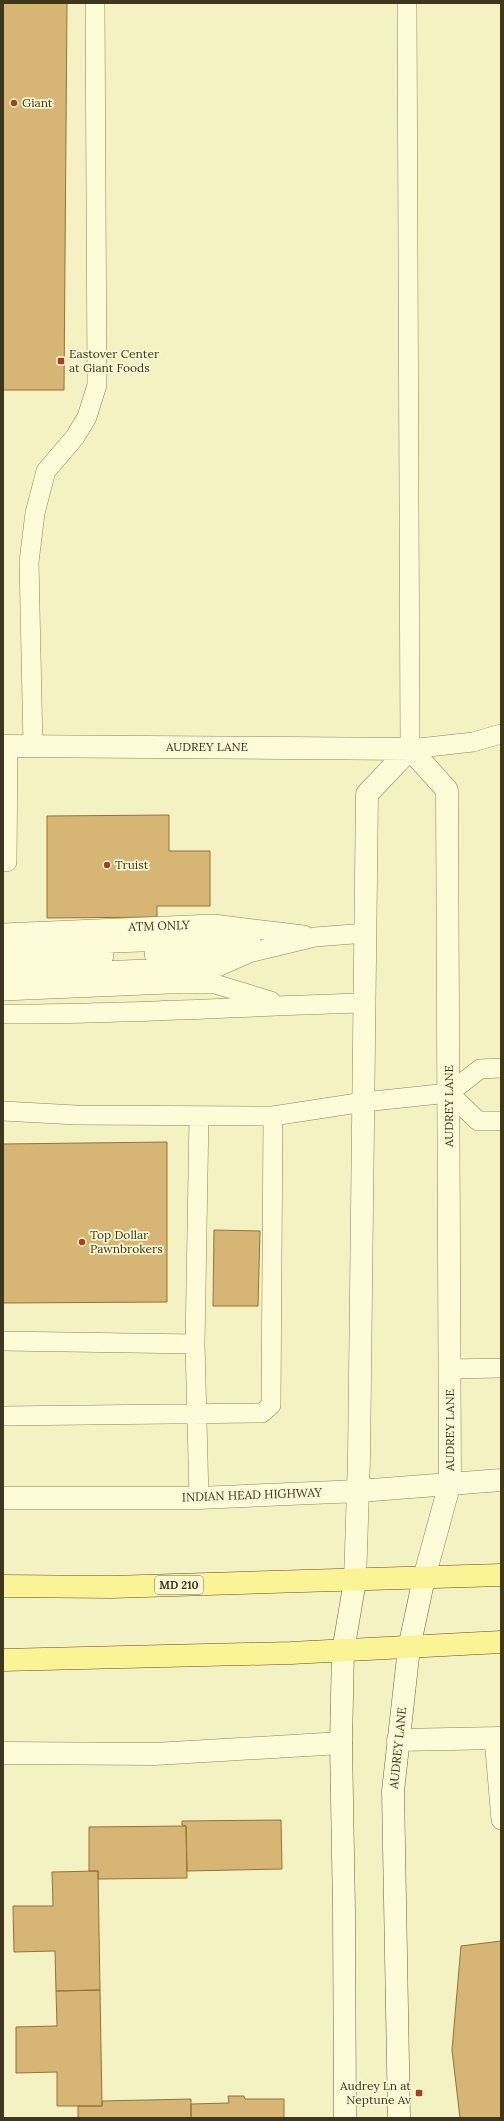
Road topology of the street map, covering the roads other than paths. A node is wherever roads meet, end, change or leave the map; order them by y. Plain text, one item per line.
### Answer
1 (95, 3) edge
2 (407, 3) edge
3 (501, 734) edge
4 (6, 746) edge
5 (33, 746) junction
6 (410, 749) junction
7 (3, 862) edge
8 (3, 933) edge
9 (366, 933) junction
10 (315, 937) junction
11 (3, 947) edge
12 (249, 953) junction
13 (3, 961) edge
14 (215, 968) junction
15 (3, 975) edge
16 (3, 991) edge
17 (365, 1003) junction
18 (280, 1004) junction
19 (3, 1014) edge
20 (501, 1068) edge
21 (449, 1093) junction
22 (364, 1102) junction
23 (3, 1112) edge
24 (199, 1116) junction
25 (273, 1116) junction
26 (501, 1121) edge
27 (3, 1341) edge
28 (195, 1344) junction
29 (501, 1368) edge
30 (450, 1369) junction
31 (197, 1415) junction
32 (3, 1416) edge
33 (501, 1480) edge
34 (450, 1483) junction
35 (359, 1491) junction
36 (3, 1498) edge
37 (199, 1498) junction
38 (501, 1575) edge
39 (424, 1578) junction
40 (355, 1581) junction
41 (3, 1586) edge
42 (501, 1642) edge
43 (409, 1648) junction
44 (343, 1651) junction
45 (3, 1660) edge
46 (498, 1738) edge
47 (398, 1740) junction
48 (341, 1743) junction
49 (3, 1753) edge
50 (501, 1820) edge
51 (345, 2118) edge
52 (399, 2118) edge

1 - 5 lane
2 - 6 lane
3 - 6 lane
4 - 5 street, AUDREY LANE
4 - 7 lane
5 - 6 street, AUDREY LANE
6 - 9 street
6 - 21 street, AUDREY LANE
8 - 10 lane, ATM ONLY
9 - 10 lane
9 - 17 street
10 - 11 lane
10 - 12 lane
12 - 13 lane
12 - 14 lane
14 - 15 lane
14 - 18 lane
16 - 18 lane
17 - 18 lane
17 - 22 street
18 - 19 lane
20 - 21 lane
21 - 22 lane
21 - 26 lane
21 - 30 street, AUDREY LANE
22 - 25 lane
22 - 35 street
23 - 24 lane
24 - 25 lane
24 - 28 lane
25 - 31 lane
27 - 28 lane
28 - 31 lane
29 - 30 lane
30 - 34 street, AUDREY LANE
31 - 32 lane
31 - 37 lane
33 - 34 street, INDIAN HEAD HIGHWAY
34 - 35 street, INDIAN HEAD HIGHWAY
34 - 39 street, AUDREY LANE
35 - 37 street, INDIAN HEAD HIGHWAY
35 - 40 street
36 - 37 street, INDIAN HEAD HIGHWAY
38 - 39 main road, MD 210
39 - 40 main road, MD 210
39 - 43 street, AUDREY LANE
40 - 41 main road, MD 210
40 - 44 street
42 - 43 main road
43 - 44 main road
43 - 47 street, AUDREY LANE
44 - 45 main road
44 - 48 street
46 - 47 street
46 - 50 lane
47 - 52 street, AUDREY LANE
48 - 49 street
48 - 51 street

